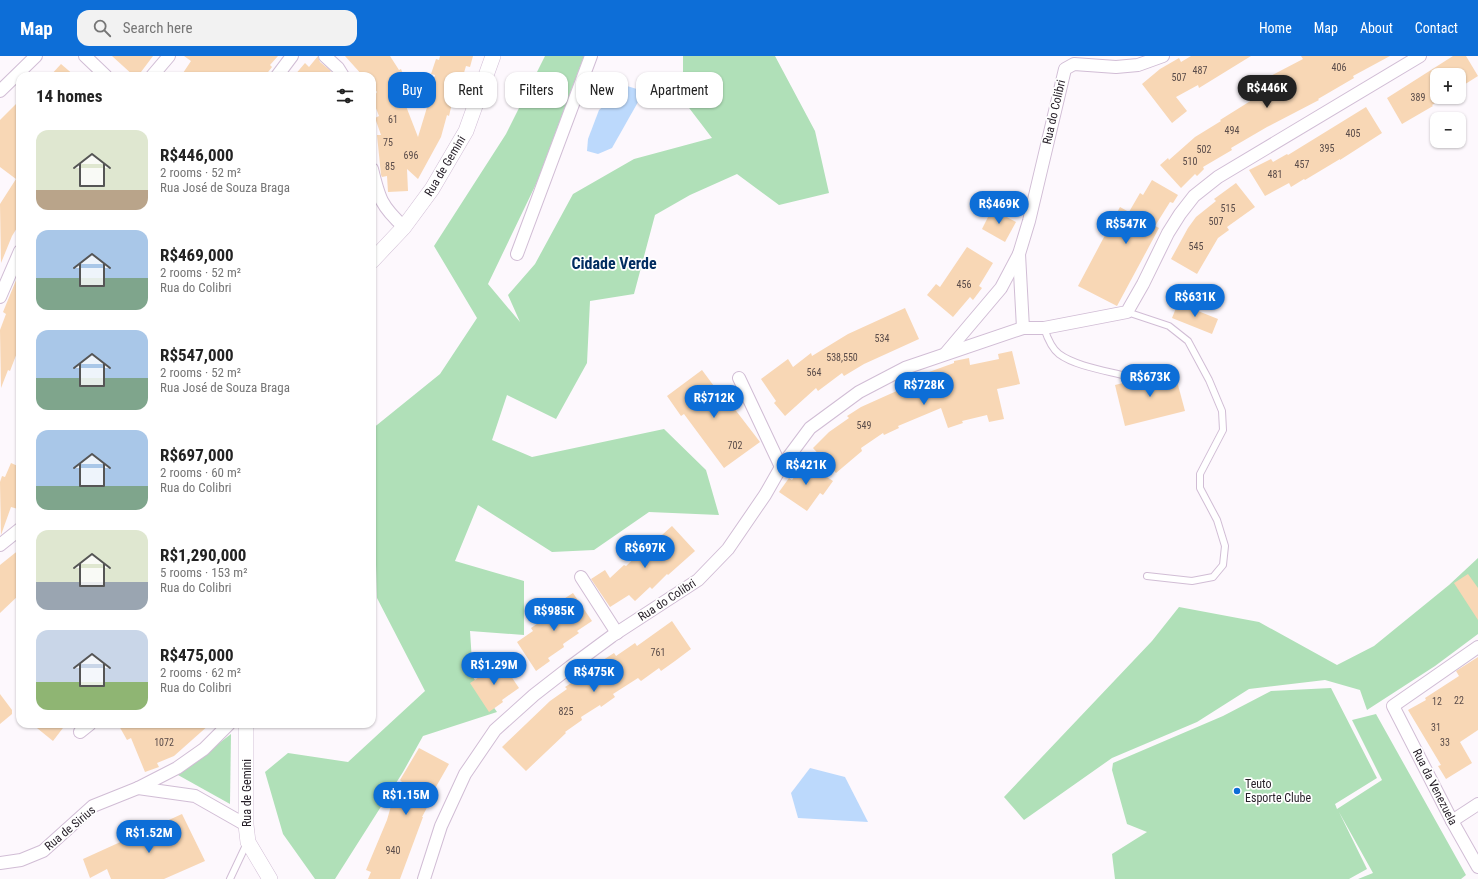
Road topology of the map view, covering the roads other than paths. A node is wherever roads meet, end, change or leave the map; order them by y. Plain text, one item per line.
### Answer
1 (36, 56) edge
2 (85, 56) edge
3 (168, 56) edge
4 (292, 56) edge
5 (325, 56) edge
6 (493, 56) edge
7 (591, 56) edge
8 (1163, 56) edge
9 (1420, 56) edge
10 (20, 72) edge
11 (102, 72) edge
12 (155, 72) edge
13 (280, 72) edge
14 (340, 72) edge
15 (16, 75) edge
16 (0, 91) edge
17 (376, 184) edge
18 (404, 227) junction
19 (517, 254) dead end
20 (1019, 254) junction
21 (376, 257) edge
22 (16, 260) edge
23 (0, 297) edge
24 (1127, 312) junction
25 (1023, 328) junction
26 (1044, 328) junction
27 (945, 354) junction
28 (1126, 376) dead end
29 (739, 378) dead end
30 (781, 467) junction
31 (16, 532) edge
32 (0, 545) edge
33 (1147, 576) dead end
34 (581, 577) dead end
35 (617, 633) junction
36 (1478, 647) edge
37 (85, 728) edge
38 (225, 728) edge
39 (246, 728) edge
40 (80, 732) dead end
41 (138, 788) junction
42 (1478, 804) edge
43 (1452, 821) junction
44 (246, 825) junction
45 (248, 842) junction
46 (0, 863) edge
47 (1478, 867) edge
48 (230, 879) edge
49 (270, 879) edge
50 (424, 879) edge

1 - 10 street
2 - 11 street
3 - 12 street
4 - 13 street
5 - 14 street
6 - 18 street, Rua de Gemini
7 - 19 street
8 - 20 street, Rua do Colibri
9 - 24 street
15 - 16 street
17 - 18 street
18 - 21 street, Rua de Gemini
20 - 25 street, Rua do Colibri
20 - 27 street, Rua do Colibri
22 - 23 street
24 - 26 street
24 - 33 lane
25 - 26 street
25 - 27 street, Rua do Colibri
26 - 28 lane
27 - 30 street, Rua do Colibri
29 - 30 street
30 - 35 street, Rua do Colibri
31 - 32 street
34 - 35 street
35 - 50 street, Rua do Colibri
36 - 43 street, Rua da Venezuela
37 - 40 street
38 - 41 street, Rua de Sirius
39 - 44 street, Rua de Gemini
41 - 44 street, Rua de Sirius
41 - 46 street, Rua de Sirius
42 - 43 street
43 - 47 street, Rua da Venezuela
44 - 45 street, Rua de Gemini
45 - 48 lane
45 - 49 street, Rua de Gemini

